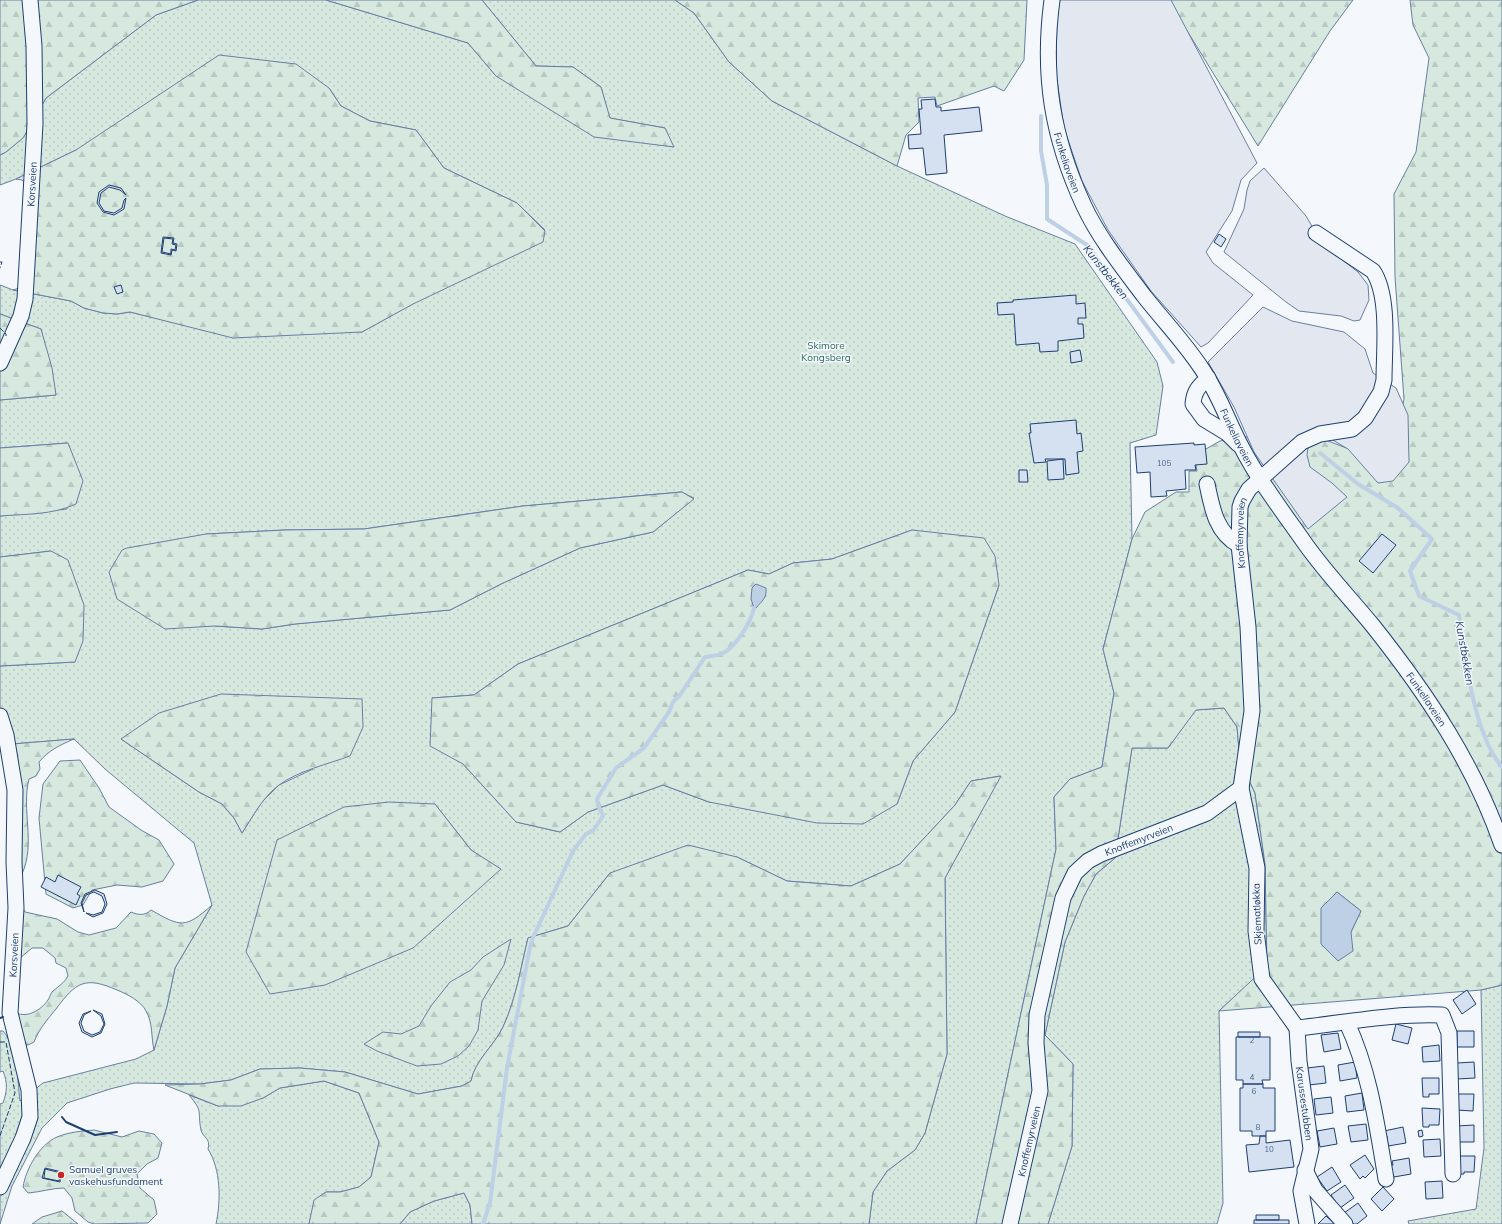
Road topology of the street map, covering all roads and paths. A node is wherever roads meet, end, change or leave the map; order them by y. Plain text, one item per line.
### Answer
1 (30, 0) edge
2 (1052, 0) edge
3 (1316, 233) dead end
4 (0, 364) edge
5 (1208, 378) junction
6 (1242, 448) junction
7 (1261, 479) junction
8 (1207, 484) dead end
9 (1239, 545) junction
10 (0, 716) edge
11 (1241, 788) junction
12 (1490, 810) junction
13 (1502, 823) edge
14 (1502, 845) edge
15 (1347, 1023) junction
16 (1297, 1028) junction
17 (1305, 1170) junction
18 (1453, 1174) dead end
19 (1386, 1179) dead end
20 (0, 1186) edge
21 (1010, 1224) edge
22 (1308, 1224) edge
23 (1345, 1224) edge

1 - 4 street, Korsveien
2 - 5 street, Funkeliaveien
3 - 7 street, Knoffemyrveien
5 - 6 street, Funkeliaveien
5 - 6 street
6 - 7 street, Funkeliaveien
7 - 9 street, Knoffemyrveien
7 - 12 street, Funkeliaveien
8 - 9 street
9 - 11 street, Knoffemyrveien
10 - 20 street, Korsveien
11 - 16 street, Skjematløkka
11 - 21 street, Knoffemyrveien
12 - 13 street
12 - 14 street, Funkeliaveien
15 - 16 street
15 - 18 street
15 - 19 street
16 - 17 street, Karussestubben
17 - 22 street, Karussestubben
17 - 23 street

